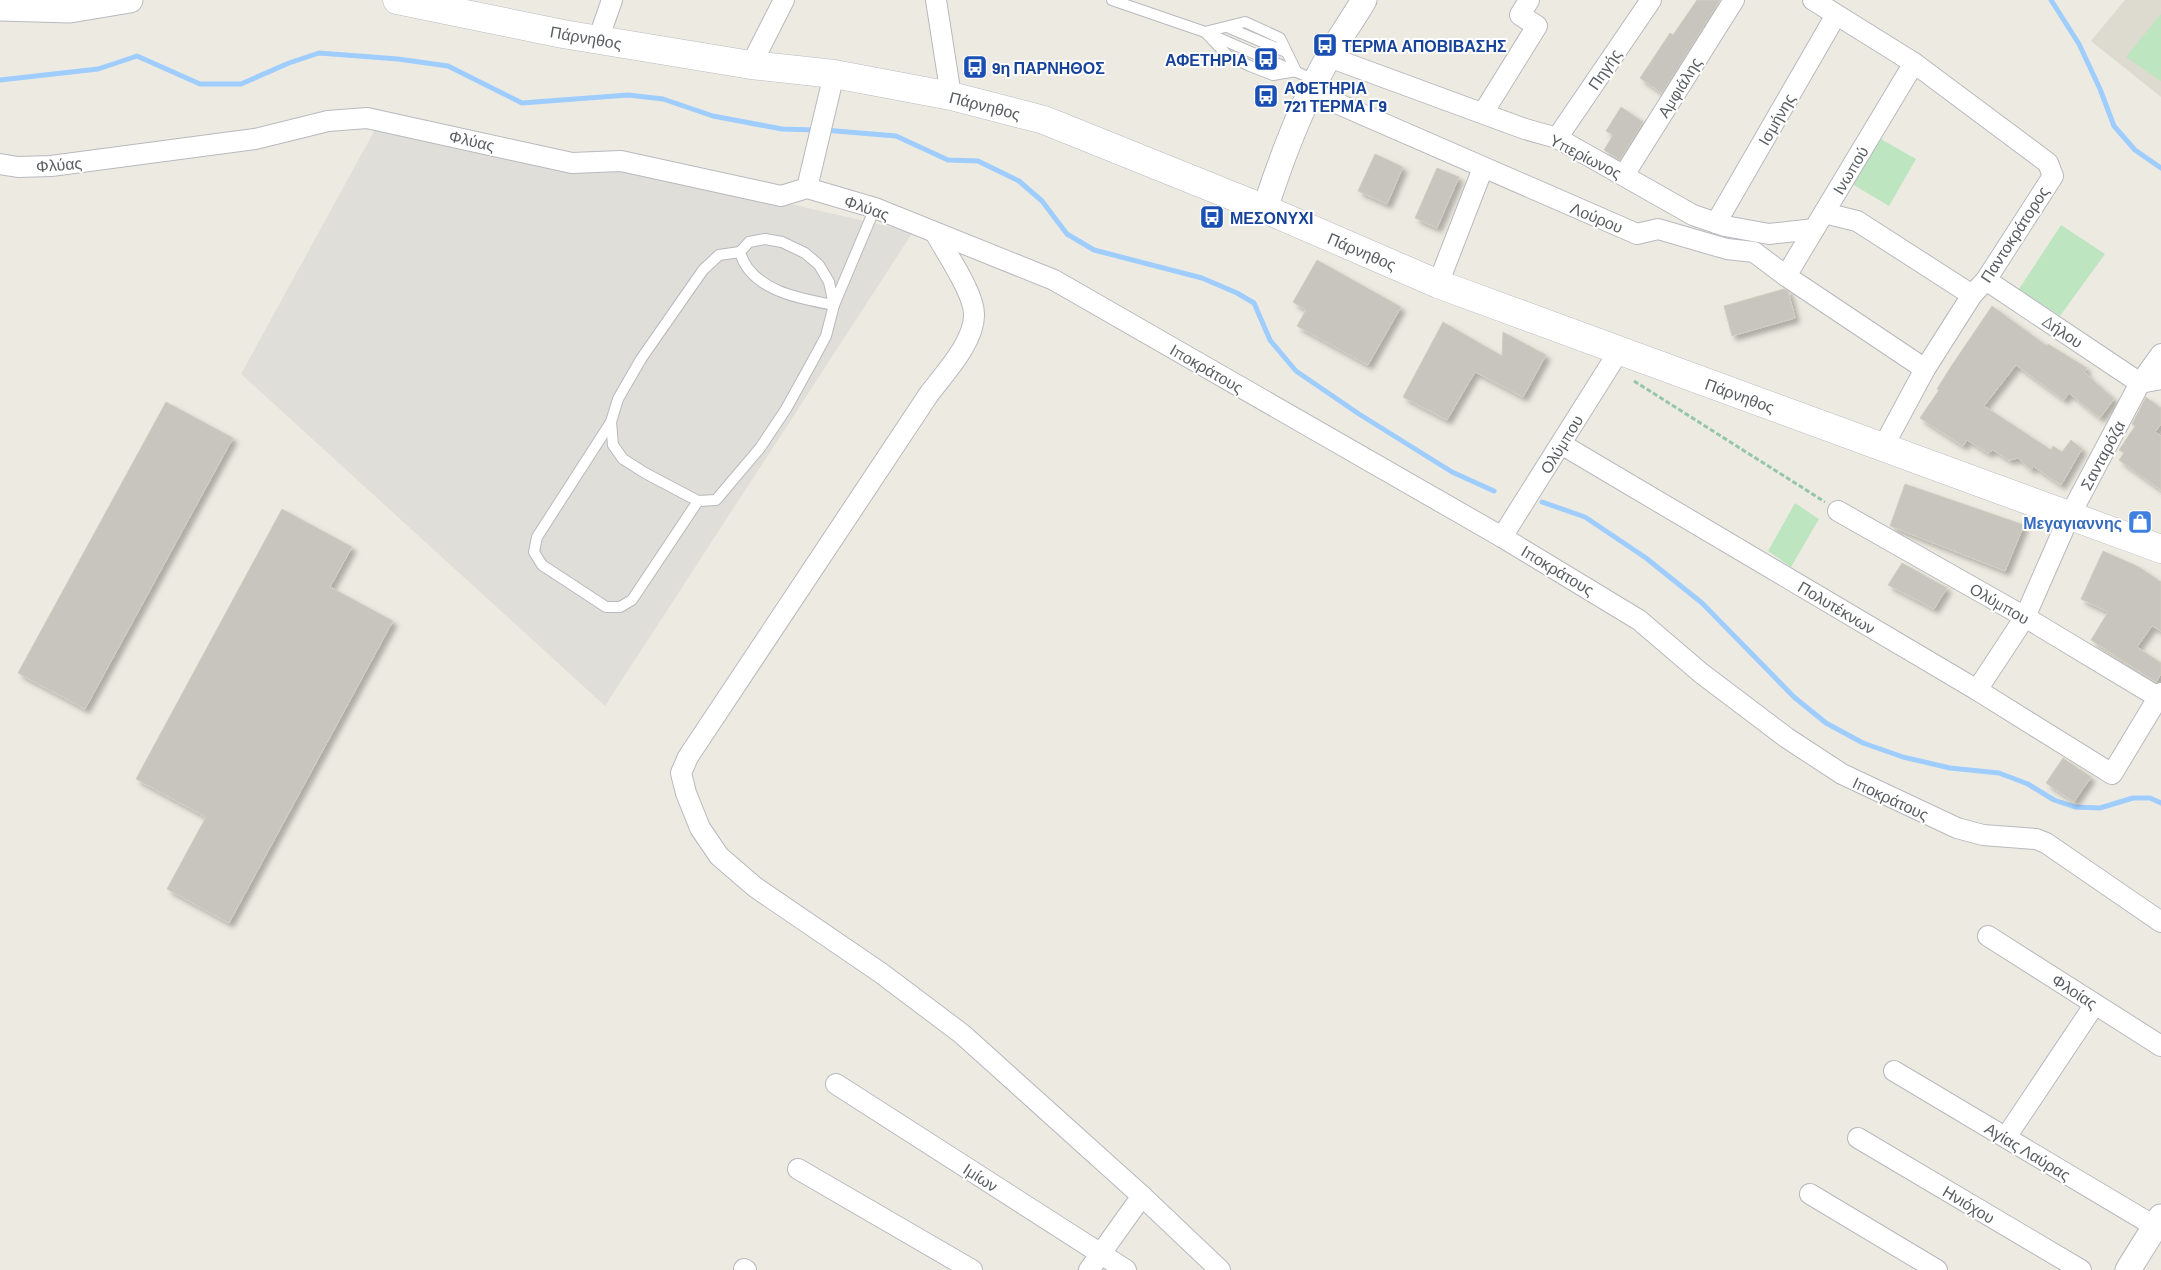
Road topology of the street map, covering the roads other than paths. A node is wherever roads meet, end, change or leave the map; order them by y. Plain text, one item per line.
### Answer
1 (130, 0) edge
2 (397, 0) edge
3 (612, 0) edge
4 (784, 0) edge
5 (936, 0) edge
6 (1112, 0) edge
7 (1364, 0) edge
8 (1529, 0) edge
9 (1651, 0) edge
10 (1734, 0) edge
11 (1813, 0) edge
12 (73, 5) edge
13 (0, 8) edge
14 (1836, 15) junction
15 (1205, 32) junction
16 (598, 40) junction
17 (1329, 57) junction
18 (1914, 63) junction
19 (751, 65) junction
20 (1308, 81) junction
21 (831, 85) junction
22 (951, 96) junction
23 (1483, 113) junction
24 (1557, 138) junction
25 (0, 164) edge
26 (1483, 168) junction
27 (1624, 175) junction
28 (807, 188) junction
29 (875, 208) junction
30 (1265, 209) junction
31 (1819, 221) junction
32 (1716, 223) junction
33 (936, 234) junction
34 (740, 252) junction
35 (1786, 276) junction
36 (1986, 280) junction
37 (1438, 284) junction
38 (1972, 295) junction
39 (834, 305) junction
40 (2161, 354) edge
41 (1615, 358) junction
42 (1925, 369) junction
43 (2161, 379) edge
44 (2140, 383) junction
45 (611, 422) junction
46 (1561, 444) junction
47 (1883, 447) junction
48 (698, 501) junction
49 (1838, 511) road end
50 (2069, 516) junction
51 (1502, 537) junction
52 (2161, 549) edge
53 (2025, 617) junction
54 (1977, 690) junction
55 (2160, 696) edge
56 (2161, 922) edge
57 (1988, 936) dead end
58 (2095, 1004) junction
59 (2161, 1046) edge
60 (1894, 1071) dead end
61 (836, 1084) dead end
62 (2006, 1137) junction
63 (1858, 1138) dead end
64 (798, 1169) dead end
65 (1810, 1194) dead end
66 (1142, 1196) junction
67 (2159, 1225) edge
68 (1094, 1262) edge
69 (972, 1270) edge
70 (1126, 1270) edge
71 (1220, 1270) edge
72 (1938, 1270) edge
73 (2081, 1270) edge
74 (2128, 1270) edge

1 - 12 street
2 - 16 main road, Πάρνηθος
3 - 16 street
4 - 19 street
5 - 22 street
6 - 15 lane
7 - 17 street
8 - 23 street
9 - 24 street, Πηγής
10 - 27 street, Αμφιάλης
11 - 14 street, Παντοκράτορος
12 - 13 street
14 - 18 street, Παντοκράτορος
14 - 32 street, Ισμήνης
15 - 20 lane
15 - 20 lane
16 - 19 main road, Πάρνηθος
17 - 20 street
17 - 23 street, Υπερίωνος
18 - 31 street, Ινωπού
18 - 36 street, Παντοκράτορος
19 - 21 main road, Πάρνηθος
20 - 26 street, Λούρου
20 - 30 street
21 - 22 main road, Πάρνηθος
21 - 28 street
22 - 30 main road, Πάρνηθος
23 - 24 street, Υπερίωνος
24 - 27 street, Υπερίωνος
25 - 28 street, Φλύας
26 - 35 street, Λούρου
26 - 37 street
27 - 32 street, Υπερίωνος
28 - 29 street, Φλύας
29 - 33 street, Φλύας
29 - 39 lane
30 - 37 main road, Πάρνηθος
31 - 32 street, Υπερίωνος
31 - 35 street, Ινωπού
31 - 38 street
33 - 51 street, Ιποκράτους
33 - 66 street
34 - 39 lane
34 - 39 lane
34 - 45 lane
35 - 42 street, Λούρου
36 - 38 street, Παντοκράτορος
36 - 44 street, Δήλου
37 - 41 main road, Πάρνηθος
38 - 42 street, Παντοκράτορος
39 - 48 lane
40 - 44 street, Σανταρόζα
41 - 46 street, Ολύμπου
41 - 47 main road, Πάρνηθος
42 - 47 street, Παντοκράτορος
43 - 44 street
44 - 50 street, Σανταρόζα
45 - 48 lane
45 - 48 lane
46 - 51 street, Ολύμπου
46 - 54 street, Πολυτέκνων
47 - 50 main road, Πάρνηθος
49 - 53 street, Ολύμπου
50 - 52 main road, Πάρνηθος
50 - 53 street, Σανταρόζα
51 - 56 street, Ιποκράτους
53 - 54 street, Σανταρόζα
53 - 55 street, Ολύμπου
54 - 55 street, Πολυτέκνων
57 - 58 street, Φλοίας
58 - 59 street, Φλοίας
58 - 62 street
60 - 62 street, Αγίας Λαύρας
61 - 68 street, Ιμίων
62 - 67 street, Αγίας Λαύρας
63 - 73 street, Ηνιόχου
64 - 69 street
65 - 72 street
66 - 68 street
66 - 71 street
67 - 74 street
68 - 70 street, Ιμίων

